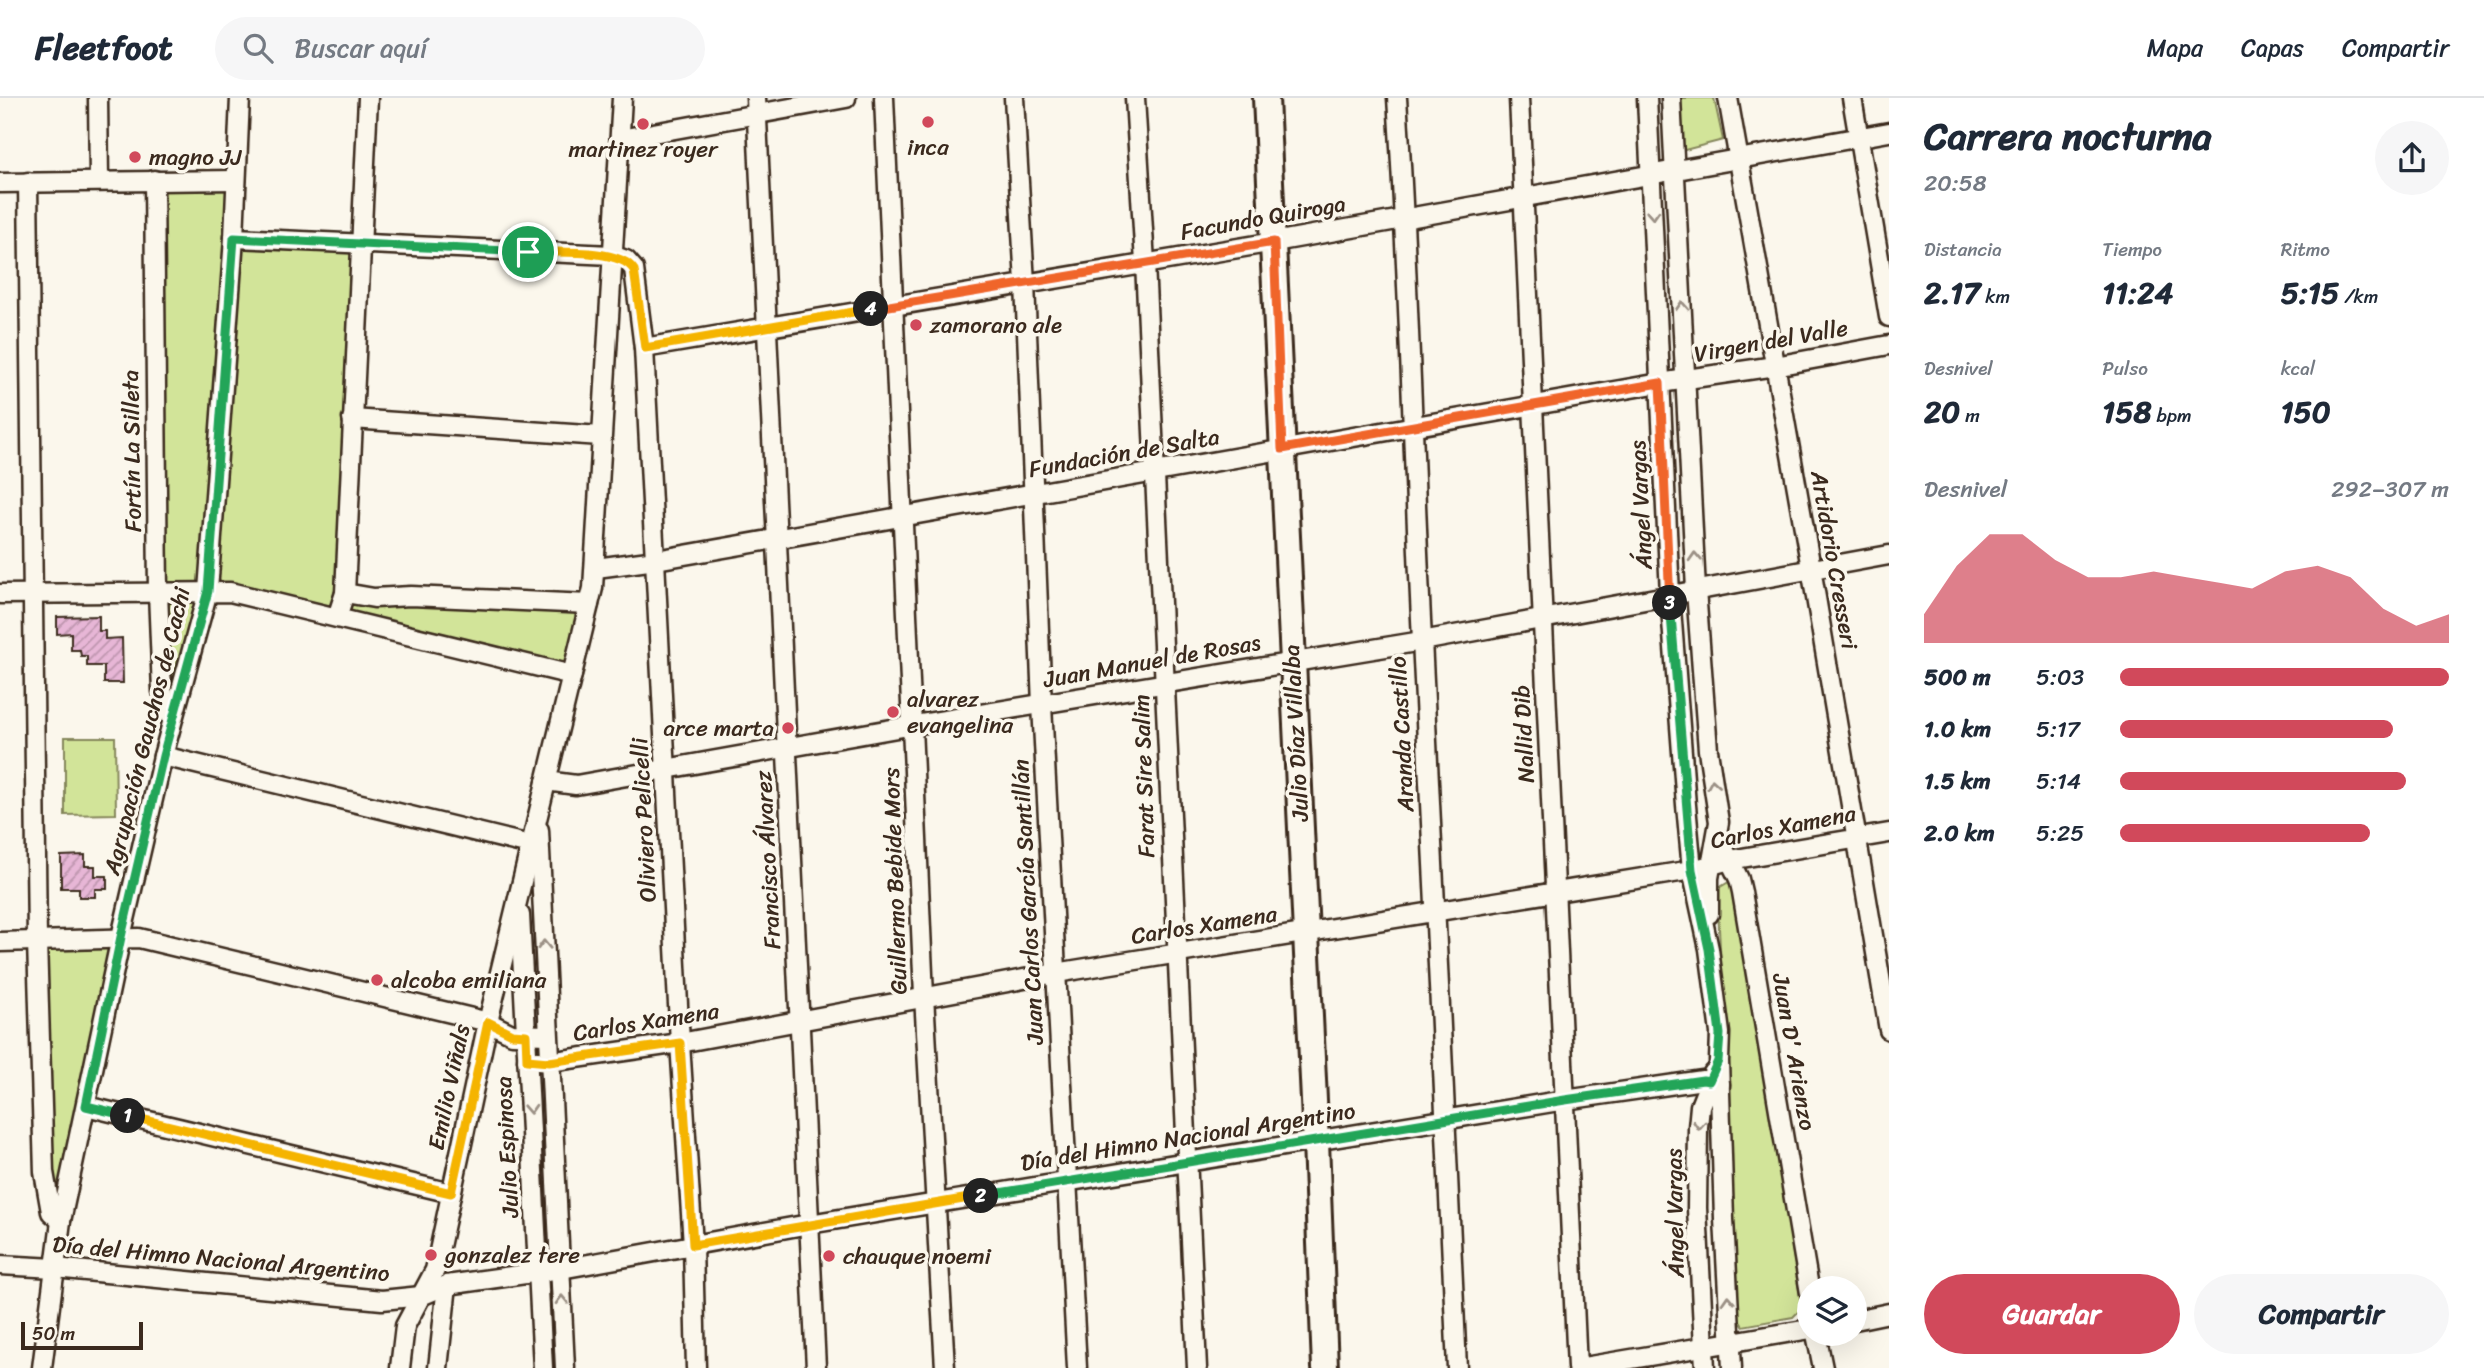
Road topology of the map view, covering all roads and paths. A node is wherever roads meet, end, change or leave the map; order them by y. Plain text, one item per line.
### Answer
1 (97, 98) edge
2 (240, 98) edge
3 (368, 98) edge
4 (622, 98) edge
5 (846, 98) edge
6 (884, 98) edge
7 (1014, 98) edge
8 (1135, 98) edge
9 (1266, 98) edge
10 (1397, 98) edge
11 (1519, 98) edge
12 (1647, 98) edge
13 (1671, 98) edge
14 (1728, 98) edge
15 (1852, 98) edge
16 (757, 106) edge
17 (1889, 132) edge
18 (1858, 137) junction
19 (620, 139) junction
20 (1738, 158) junction
21 (1675, 170) junction
22 (1651, 175) junction
23 (99, 180) junction
24 (155, 180) junction
25 (236, 180) junction
26 (28, 182) junction
27 (0, 183) edge
28 (1524, 197) junction
29 (1405, 219) junction
30 (234, 238) junction
31 (1274, 242) junction
32 (360, 244) junction
33 (612, 255) junction
34 (1145, 263) junction
35 (1025, 282) junction
36 (892, 305) junction
37 (1889, 317) edge
38 (768, 326) junction
39 (1889, 345) edge
40 (645, 348) junction
41 (1775, 366) junction
42 (1687, 380) junction
43 (1660, 383) junction
44 (1532, 406) junction
45 (352, 419) junction
46 (1412, 427) junction
47 (601, 436) junction
48 (1282, 449) junction
49 (1153, 474) junction
50 (1033, 493) junction
51 (903, 517) junction
52 (777, 537) junction
53 (1889, 555) edge
54 (656, 560) junction
55 (596, 568) junction
56 (1811, 568) junction
57 (1696, 590) junction
58 (208, 591) junction
59 (158, 593) junction
60 (345, 593) junction
61 (0, 594) edge
62 (33, 594) junction
63 (1670, 595) junction
64 (589, 604) junction
65 (337, 617) junction
66 (1543, 618) junction
67 (1422, 641) junction
68 (1292, 661) junction
69 (572, 675) junction
70 (1164, 684) junction
71 (1042, 705) junction
72 (172, 720) junction
73 (914, 724) junction
74 (787, 747) junction
75 (163, 756) junction
76 (666, 769) junction
77 (546, 781) junction
78 (538, 809) junction
79 (1719, 822) junction
80 (1889, 832) edge
81 (1856, 838) junction
82 (530, 845) junction
83 (1730, 860) junction
84 (1711, 865) junction
85 (1692, 870) junction
86 (1556, 891) junction
87 (519, 894) junction
88 (1434, 911) junction
89 (1306, 933) junction
90 (121, 937) junction
91 (37, 941) junction
92 (0, 942) edge
93 (1709, 949) junction
94 (1176, 954) junction
95 (1056, 973) junction
96 (924, 996) junction
97 (800, 1021) junction
98 (488, 1022) junction
99 (1889, 1030) edge
100 (526, 1035) junction
101 (548, 1035) junction
102 (680, 1043) junction
103 (527, 1060) junction
104 (549, 1062) junction
105 (1715, 1083) junction
106 (1565, 1100) junction
107 (86, 1106) junction
108 (1447, 1120) junction
109 (1317, 1142) junction
110 (1186, 1164) junction
111 (1068, 1182) junction
112 (451, 1193) junction
113 (936, 1203) junction
114 (61, 1221) junction
115 (809, 1224) junction
116 (693, 1245) junction
117 (0, 1265) edge
118 (55, 1268) junction
119 (561, 1269) junction
120 (538, 1271) junction
121 (1807, 1276) edge
122 (446, 1285) junction
123 (421, 1296) junction
124 (1889, 1313) edge
125 (1867, 1318) edge
126 (1797, 1331) edge
127 (1730, 1343) junction
128 (1818, 1346) edge
129 (1704, 1347) junction
130 (42, 1368) edge
131 (400, 1368) edge
132 (438, 1368) edge
133 (543, 1368) edge
134 (565, 1368) edge
135 (696, 1368) edge
136 (816, 1368) edge
137 (945, 1368) edge
138 (1076, 1368) edge
139 (1197, 1368) edge
140 (1325, 1368) edge
141 (1457, 1368) edge
142 (1577, 1368) edge
143 (1706, 1368) edge
144 (1732, 1368) edge
145 (1823, 1368) edge

1 - 23 street
2 - 25 street, Agrupación Gauchos de Cachi
3 - 32 street
4 - 19 street
5 - 16 street
6 - 36 street, Guillermo Bebide Mors
7 - 35 street, Juan Carlos García Santillán
8 - 34 street, Farat Sire Salim
9 - 31 street, Julio Díaz Villalba
10 - 29 street, Aranda Castillo
11 - 28 street, Nallid Dib
12 - 22 street, Ángel Vargas
13 - 21 street, Ángel Vargas
14 - 20 street, Artidorio Cresseri
15 - 18 street
16 - 19 street
16 - 38 street, Francisco Álvarez
17 - 18 street, Facundo Quiroga
18 - 20 street, Facundo Quiroga
18 - 37 street
19 - 33 street
20 - 21 street, Facundo Quiroga
20 - 41 street, Artidorio Cresseri
21 - 22 street, Facundo Quiroga
42 -> 21 street, Ángel Vargas
22 - 28 street, Facundo Quiroga
22 -> 43 street, Ángel Vargas
23 - 24 street
23 - 26 street
24 - 25 street
24 - 59 street, Fortín La Silleta
25 - 30 street, Agrupación Gauchos de Cachi
26 - 27 street
26 - 62 street
28 - 29 street, Facundo Quiroga
28 - 44 street, Nallid Dib
29 - 31 street, Facundo Quiroga
29 - 46 street, Aranda Castillo
30 - 32 street
30 - 58 street, Agrupación Gauchos de Cachi
31 - 34 street, Facundo Quiroga
31 - 48 street, Julio Díaz Villalba
32 - 33 street
32 - 45 street
33 - 40 street, Oliviero Pelicelli
33 - 47 street
34 - 35 street, Facundo Quiroga
34 - 49 street, Farat Sire Salim
35 - 36 street, Facundo Quiroga
35 - 50 street, Juan Carlos García Santillán
36 - 38 street, Facundo Quiroga
36 - 51 street, Guillermo Bebide Mors
38 - 40 street, Facundo Quiroga
38 - 52 street, Francisco Álvarez
39 - 41 street, Virgen del Valle
40 - 54 street, Oliviero Pelicelli
41 - 42 street, Virgen del Valle
41 - 56 street, Artidorio Cresseri
42 - 43 street, Virgen del Valle
57 -> 42 street, Ángel Vargas
43 - 44 street, Fundación de Salta
43 - 63 street, Ángel Vargas
44 - 46 street, Fundación de Salta
44 - 66 street, Nallid Dib
45 - 47 street
45 - 60 street
46 - 48 street, Fundación de Salta
46 - 67 street, Aranda Castillo
47 - 55 street
48 - 49 street, Fundación de Salta
48 - 68 street, Julio Díaz Villalba
49 - 50 street, Fundación de Salta
49 - 70 street, Farat Sire Salim
50 - 51 street, Fundación de Salta
50 - 71 street, Juan Carlos García Santillán
51 - 52 street, Fundación de Salta
51 - 73 street, Guillermo Bebide Mors
52 - 54 street, Fundación de Salta
52 - 74 street, Francisco Álvarez
53 - 56 street, Juan Manuel de Rosas
54 - 55 street, Fundación de Salta
54 - 76 street, Oliviero Pelicelli
55 - 64 street
56 - 57 street, Juan Manuel de Rosas
56 - 81 street, Artidorio Cresseri
57 - 63 street, Juan Manuel de Rosas
79 -> 57 street, Ángel Vargas
58 - 59 street
58 - 65 street
58 - 72 street, Agrupación Gauchos de Cachi
59 - 62 street
59 - 72 street, Fortín La Silleta
60 - 64 street
60 - 65 street
61 - 62 street
62 - 91 street
63 - 66 street, Juan Manuel de Rosas
63 - 85 street, Ángel Vargas
64 - 69 street
65 - 69 street
66 - 67 street, Juan Manuel de Rosas
66 - 86 street, Nallid Dib
67 - 68 street, Juan Manuel de Rosas
67 - 88 street, Aranda Castillo
68 - 70 street, Juan Manuel de Rosas
68 - 89 street, Julio Díaz Villalba
69 - 77 street
70 - 71 street, Juan Manuel de Rosas
70 - 94 street, Farat Sire Salim
71 - 73 street, Juan Manuel de Rosas
71 - 95 street, Juan Carlos García Santillán
72 - 75 street, Agrupación Gauchos de Cachi
73 - 74 street, Juan Manuel de Rosas
73 - 96 street, Guillermo Bebide Mors
74 - 76 street, Juan Manuel de Rosas
74 - 97 street, Francisco Álvarez
75 - 82 street
75 - 90 street, Agrupación Gauchos de Cachi
76 - 77 street, Juan Manuel de Rosas
76 - 102 street, Oliviero Pelicelli
77 - 78 street
78 - 82 street
101 -> 78 street
79 - 83 street, Juan D' Arienzo
79 - 84 street, Ángel Vargas
80 - 81 street, Carlos Xamena
81 - 83 street, Carlos Xamena
81 - 99 street, Artidorio Cresseri
82 - 87 street
83 - 84 street, Carlos Xamena
83 - 121 street, Juan D' Arienzo
84 - 85 street, Carlos Xamena
84 - 93 street, Ángel Vargas
85 - 86 street, Carlos Xamena
85 - 93 street, Ángel Vargas
86 - 88 street, Carlos Xamena
86 - 106 street, Nallid Dib
87 - 98 street, Emilio Viñals
87 - 100 street, Julio Espinosa
88 - 89 street, Carlos Xamena
88 - 108 street, Aranda Castillo
89 - 94 street, Carlos Xamena
89 - 109 street, Julio Díaz Villalba
90 - 91 street, Carlos Xamena
90 - 98 street, Carlos Xamena
90 - 107 street, Agrupación Gauchos de Cachi
91 - 92 street, Carlos Xamena
91 - 114 street
93 - 105 street, Ángel Vargas
94 - 95 street, Carlos Xamena
94 - 110 street, Farat Sire Salim
95 - 96 street, Carlos Xamena
95 - 111 street, Juan Carlos García Santillán
96 - 97 street, Carlos Xamena
96 - 113 street, Guillermo Bebide Mors
97 - 102 street, Carlos Xamena
97 - 115 street, Francisco Álvarez
98 - 100 street, Carlos Xamena
98 - 112 street, Emilio Viñals
100 - 101 street, Carlos Xamena
100 - 103 street, Julio Espinosa
101 - 104 street
102 - 104 street, Carlos Xamena
102 - 116 street, Oliviero Pelicelli
103 - 104 street, Carlos Xamena
103 -> 120 street, Julio Espinosa
104 - 119 street
105 - 106 street, Día del Himno Nacional Argentino
127 -> 105 street, Ángel Vargas
105 -> 129 street, Ángel Vargas
106 - 108 street, Día del Himno Nacional Argentino
106 - 142 street, Nallid Dib
107 - 112 street
107 - 114 street, Agrupación Gauchos de Cachi
108 - 109 street, Día del Himno Nacional Argentino
108 - 141 street, Aranda Castillo
109 - 110 street, Día del Himno Nacional Argentino
109 - 140 street, Julio Díaz Villalba
110 - 111 street, Día del Himno Nacional Argentino
110 - 139 street, Farat Sire Salim
111 - 113 street, Día del Himno Nacional Argentino
111 - 138 street, Juan Carlos García Santillán
112 - 123 street, Emilio Viñals
113 - 115 street, Día del Himno Nacional Argentino
113 - 137 street, Guillermo Bebide Mors
114 - 118 street, Agrupación Gauchos de Cachi
115 - 116 street, Día del Himno Nacional Argentino
115 - 136 street, Francisco Álvarez
116 - 119 street, Día del Himno Nacional Argentino
116 - 135 street, Oliviero Pelicelli
117 - 118 street, Día del Himno Nacional Argentino
118 - 123 street, Día del Himno Nacional Argentino
118 - 130 street, Agrupación Gauchos de Cachi
119 - 120 street, Día del Himno Nacional Argentino
134 -> 119 street
120 - 122 street, Día del Himno Nacional Argentino
120 - 133 street, Julio Espinosa
122 - 123 street, Día del Himno Nacional Argentino
122 - 132 street
123 - 131 street, Emilio Viñals
124 - 125 street
126 - 127 street
127 - 129 street
127 - 144 street, Ángel Vargas
128 - 145 street
129 - 142 street
129 - 143 street, Ángel Vargas

